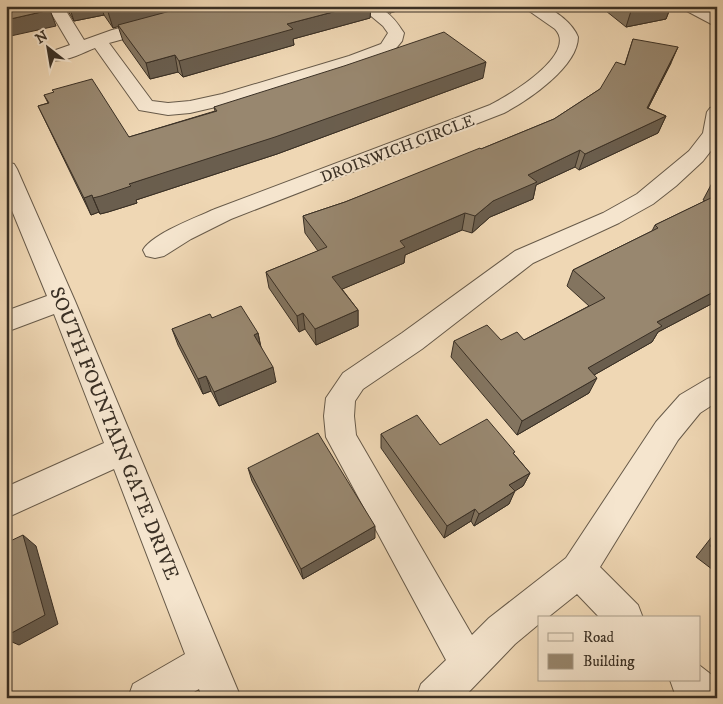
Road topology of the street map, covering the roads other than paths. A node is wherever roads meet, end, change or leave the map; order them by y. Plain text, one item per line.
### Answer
1 (54, 6) edge
2 (226, 6) edge
3 (367, 6) edge
4 (530, 6) edge
5 (689, 6) edge
6 (717, 22) edge
7 (100, 41) junction
8 (80, 48) junction
9 (56, 56) dead end
10 (717, 112) edge
11 (10, 187) edge
12 (155, 250) dead end
13 (62, 301) junction
14 (6, 322) edge
15 (717, 387) edge
16 (122, 450) junction
17 (6, 503) edge
18 (578, 570) junction
19 (623, 616) edge
20 (208, 662) junction
21 (468, 664) junction
22 (691, 682) edge
23 (147, 698) edge
24 (222, 698) edge
25 (435, 698) edge
26 (709, 698) edge

1 - 8 street
2 - 7 street
3 - 7 street
4 - 12 street, DROINWICH CIRCLE
5 - 6 street
7 - 8 street
8 - 9 street
10 - 21 street
11 - 13 street, SOUTH FOUNTAIN GATE DRIVE
13 - 14 street
13 - 16 street, SOUTH FOUNTAIN GATE DRIVE
15 - 18 street
16 - 17 street
16 - 20 street, SOUTH FOUNTAIN GATE DRIVE
18 - 19 street
18 - 21 street
20 - 23 street
20 - 24 street, SOUTH FOUNTAIN GATE DRIVE
21 - 25 street
22 - 26 street

